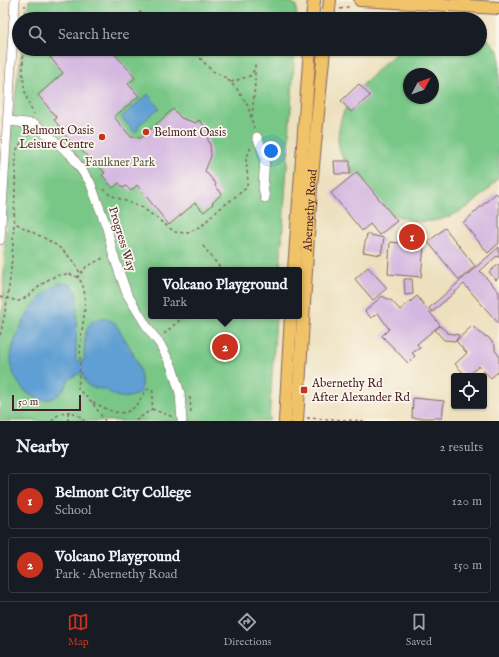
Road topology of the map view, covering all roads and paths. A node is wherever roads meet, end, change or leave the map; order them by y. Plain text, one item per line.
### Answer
1 (15, 0) edge
2 (25, 0) edge
3 (314, 0) edge
4 (330, 0) edge
5 (360, 0) edge
6 (499, 8) edge
7 (14, 12) edge
8 (24, 12) edge
9 (313, 12) edge
10 (329, 12) edge
11 (12, 56) edge
12 (23, 56) edge
13 (198, 56) edge
14 (309, 56) edge
15 (323, 56) edge
16 (255, 64) dead end
17 (255, 69) junction
18 (231, 82) junction
19 (252, 118) junction
20 (9, 121) junction
21 (35, 124) junction
22 (257, 136) junction
23 (100, 184) dead end
24 (265, 198) dead end
25 (13, 219) junction
26 (0, 240) edge
27 (203, 246) dead end
28 (113, 254) junction
29 (220, 267) edge
30 (294, 267) edge
31 (80, 273) junction
32 (77, 278) junction
33 (0, 297) edge
34 (6, 299) junction
35 (291, 319) edge
36 (1, 326) edge
37 (0, 335) edge
38 (91, 401) junction
39 (68, 412) junction
40 (300, 419) edge
41 (52, 421) edge
42 (68, 421) edge
43 (84, 421) edge
44 (105, 421) edge
45 (135, 421) edge
46 (182, 421) edge
47 (285, 421) edge
48 (366, 421) edge

1 - 7 street
2 - 8 path
3 - 9 main road
4 - 10 main road
5 - 6 main road
11 - 20 street
12 - 21 path
13 - 18 path
14 - 30 main road, Abernethy Road
15 - 40 main road, Abernethy Road
16 - 17 path
17 - 18 path
17 - 19 path
18 - 19 path
19 - 22 path
20 - 21 street
20 - 26 street
21 - 25 path
21 - 28 street, Progress Way
22 - 23 path
22 - 24 street
25 - 31 path
25 - 34 path
27 - 29 path
28 - 31 path
28 - 46 street, Progress Way
31 - 32 path
32 - 34 path
32 - 38 path
33 - 34 path
34 - 36 path
35 - 47 main road
36 - 37 path
38 - 44 path
38 - 45 path
39 - 41 path
39 - 42 path
39 - 43 path
40 - 48 path

